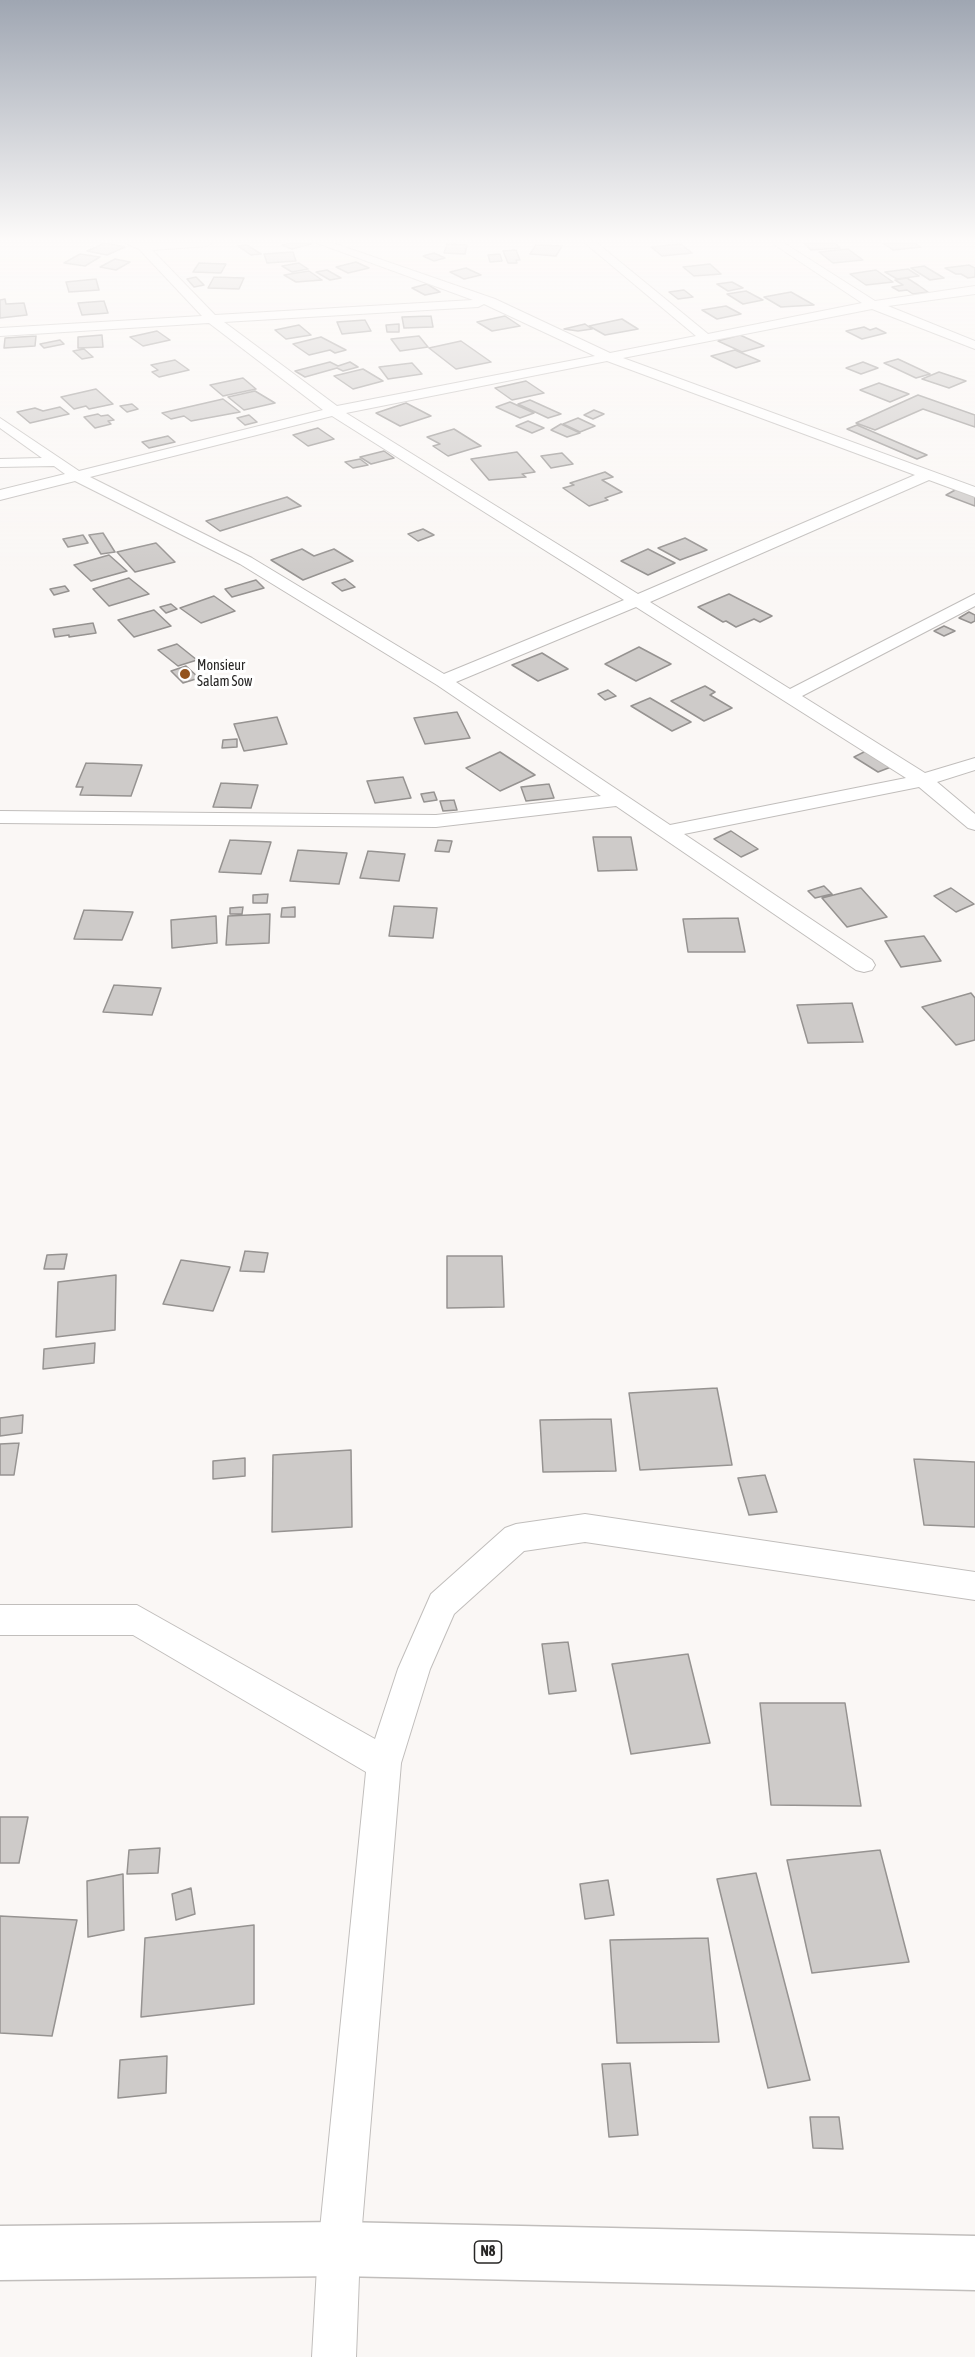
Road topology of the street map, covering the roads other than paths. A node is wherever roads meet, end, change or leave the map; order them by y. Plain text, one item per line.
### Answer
1 (257, 353) edge
2 (599, 353) edge
3 (629, 353) edge
4 (608, 357) junction
5 (334, 411) junction
6 (0, 422) edge
7 (57, 462) junction
8 (0, 463) edge
9 (928, 475) junction
10 (77, 476) junction
11 (975, 492) edge
12 (0, 495) edge
13 (975, 599) edge
14 (637, 601) junction
15 (443, 681) junction
16 (789, 696) junction
17 (975, 764) edge
18 (923, 780) junction
19 (620, 800) junction
20 (0, 817) edge
21 (975, 824) edge
22 (666, 832) junction
23 (864, 965) dead end
24 (975, 1586) edge
25 (0, 1620) edge
26 (384, 1763) junction
27 (339, 2249) junction
28 (0, 2253) edge
29 (975, 2263) edge
30 (334, 2357) edge

1 - 5 street
2 - 4 street
3 - 4 street
4 - 5 street
4 - 9 street
5 - 10 street
5 - 14 street
6 - 7 street
7 - 8 street
7 - 10 street
9 - 11 street
9 - 14 street
10 - 12 street
10 - 15 street
13 - 16 street
14 - 15 street
14 - 16 street
15 - 19 street
16 - 18 street
17 - 18 street
18 - 21 street
18 - 22 street
19 - 20 street
19 - 22 street
22 - 23 street
24 - 26 street
25 - 26 street
26 - 27 street
27 - 28 main road, N8
27 - 29 main road, N8
27 - 30 street

